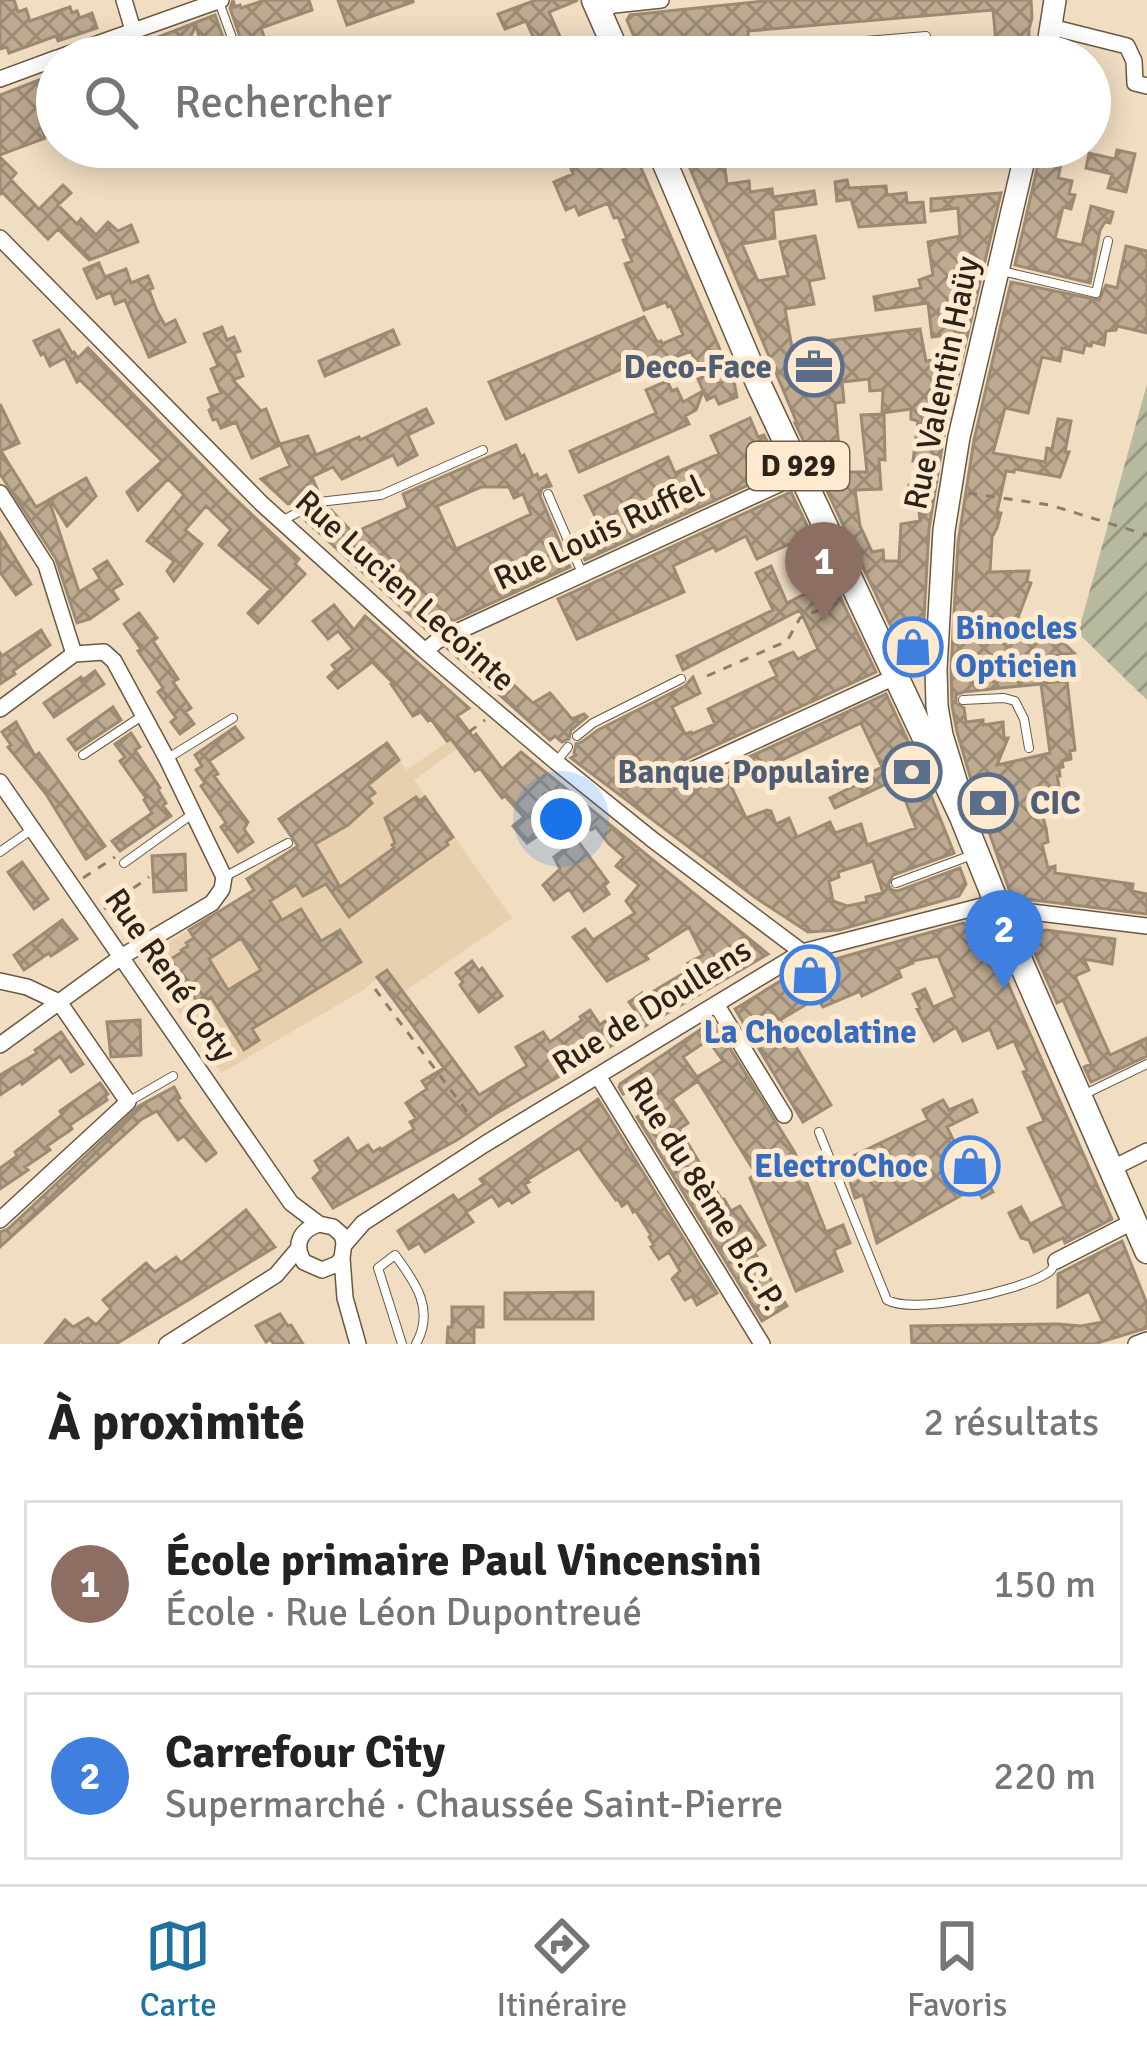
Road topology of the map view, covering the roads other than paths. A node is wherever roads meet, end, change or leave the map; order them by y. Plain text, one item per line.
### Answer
1 (124, 0) edge
2 (220, 0) edge
3 (661, 0) edge
4 (1055, 0) edge
5 (596, 5) edge
6 (1051, 27) junction
7 (133, 31) junction
8 (119, 36) edge
9 (232, 36) edge
10 (610, 36) edge
11 (1050, 36) edge
12 (1087, 36) edge
13 (1111, 42) edge
14 (36, 65) edge
15 (0, 79) edge
16 (1147, 86) edge
17 (667, 168) edge
18 (1023, 168) edge
19 (0, 238) edge
20 (1108, 242) dead end
21 (999, 270) junction
22 (483, 450) dead end
23 (801, 474) junction
24 (0, 493) edge
25 (548, 494) dead end
26 (280, 521) junction
27 (583, 574) junction
28 (424, 651) junction
29 (74, 654) junction
30 (681, 679) dead end
31 (903, 688) junction
32 (940, 692) junction
33 (963, 700) dead end
34 (0, 709) edge
35 (144, 715) junction
36 (233, 718) dead end
37 (577, 736) dead end
38 (568, 747) dead end
39 (1029, 748) dead end
40 (83, 755) dead end
41 (167, 759) junction
42 (556, 762) junction
43 (694, 769) dead end
44 (0, 782) edge
45 (191, 814) junction
46 (962, 818) junction
47 (33, 830) junction
48 (288, 844) dead end
49 (0, 852) edge
50 (977, 854) junction
51 (124, 862) road end
52 (224, 878) junction
53 (896, 883) dead end
54 (998, 908) junction
55 (1147, 926) edge
56 (802, 952) junction
57 (121, 956) junction
58 (0, 981) edge
59 (58, 1002) junction
60 (716, 1004) junction
61 (0, 1045) edge
62 (1147, 1064) edge
63 (173, 1076) dead end
64 (598, 1076) junction
65 (1079, 1097) junction
66 (128, 1102) junction
67 (784, 1114) dead end
68 (819, 1132) dead end
69 (1147, 1151) edge
70 (1111, 1169) junction
71 (291, 1202) junction
72 (0, 1220) edge
73 (1134, 1222) junction
74 (319, 1224) junction
75 (299, 1244) junction
76 (341, 1244) junction
77 (1147, 1252) edge
78 (1056, 1261) joint
79 (316, 1269) junction
80 (276, 1275) junction
81 (345, 1298) junction
82 (1147, 1340) edge
83 (166, 1344) edge
84 (358, 1344) edge
85 (402, 1344) edge
86 (416, 1344) edge
87 (762, 1344) edge
88 (1136, 1344) edge

1 - 7 street
2 - 7 street
2 - 9 lane
3 - 5 street
4 - 6 street
5 - 10 main road
6 - 11 street
6 - 12 street
7 - 8 street
13 - 16 street
14 - 15 street
17 - 23 main road, D 929
18 - 21 street, Rue Valentin Haüy
19 - 26 street, Rue Lucien Lecointe
20 - 21 lane
21 - 32 street, Rue Valentin Haüy
22 - 26 lane
23 - 27 street, Rue Louis Ruffel
23 - 31 main road, D 929
24 - 29 street
25 - 27 lane
26 - 28 street, Rue Lucien Lecointe
27 - 28 street, Rue Louis Ruffel
28 - 42 street, Rue Lucien Lecointe
29 - 34 street
29 - 35 street
30 - 37 lane
31 - 32 street
31 - 43 street
31 - 46 main road, D 929
32 - 46 street, D 929
33 - 39 lane
35 - 40 lane
35 - 41 street
36 - 41 lane
38 - 42 lane
41 - 45 street
42 - 56 street, Rue Lucien Lecointe
44 - 47 street, Rue René Coty
45 - 51 lane
45 - 52 street
46 - 50 main road, D 929
47 - 49 lane
47 - 57 street, Rue René Coty
48 - 52 lane
50 - 53 lane
50 - 54 main road, D 929
52 - 57 street
54 - 55 street, Rue de Doullens
54 - 56 street, Rue de Doullens
54 - 65 main road, D 929
56 - 60 street, Rue de Doullens
57 - 59 street
57 - 71 street, Rue René Coty
58 - 59 street
59 - 61 street
59 - 66 street
60 - 64 street, Rue de Doullens
60 - 67 street
62 - 65 lane
63 - 66 lane
64 - 76 street, Rue de Doullens
64 - 87 street, Rue du 8ème B.C.P.
65 - 70 main road, D 929
66 - 72 street
68 - 78 lane
69 - 70 street
70 - 73 main road, D 929
71 - 74 street, Rue René Coty
71 - 75 street, Rue René Coty
73 - 77 main road, D 929
73 - 78 street
74 - 75 street
74 - 76 street
75 - 79 street
75 - 80 street
76 - 79 street
76 - 81 street
79 - 80 street
79 - 81 street
80 - 83 street
81 - 84 street
82 - 88 street
85 - 86 lane

